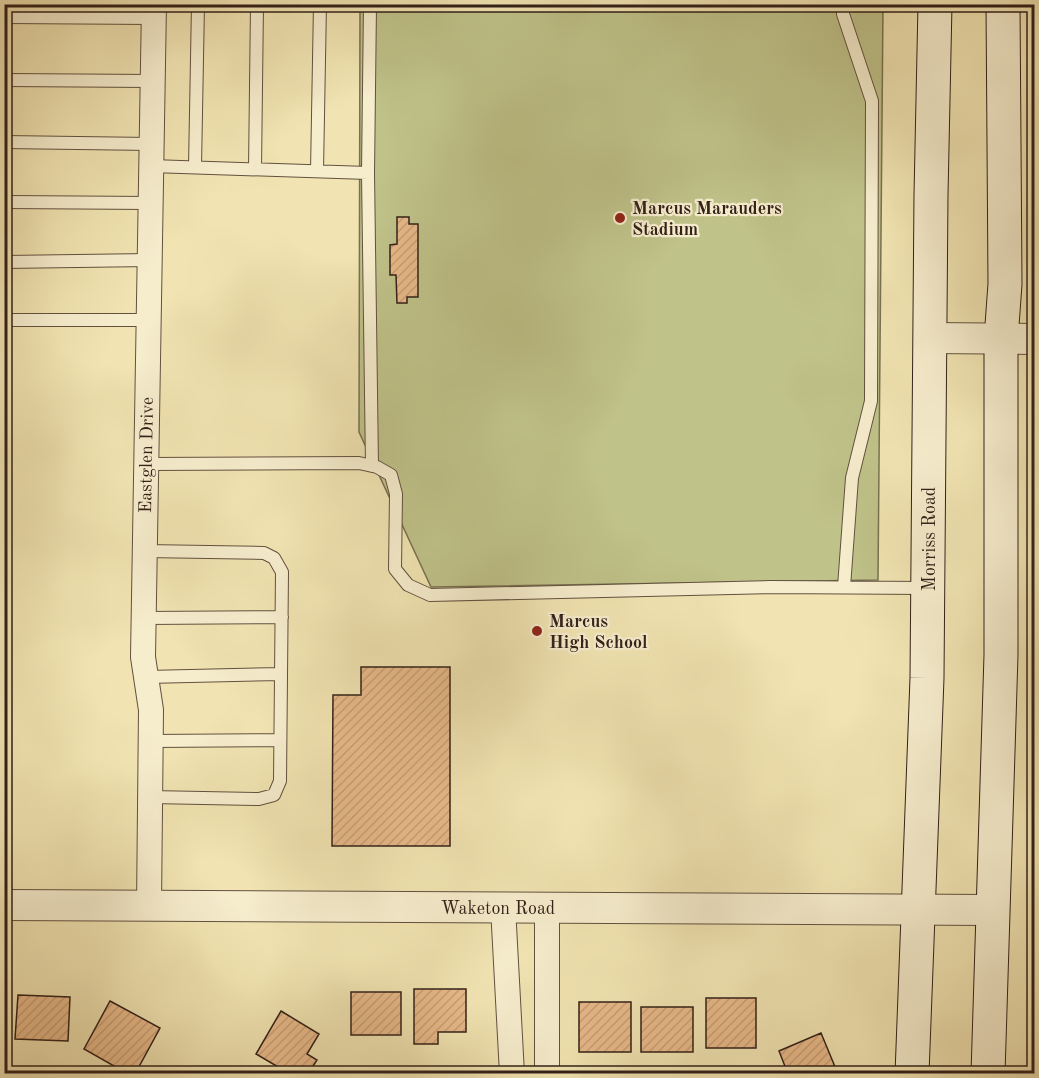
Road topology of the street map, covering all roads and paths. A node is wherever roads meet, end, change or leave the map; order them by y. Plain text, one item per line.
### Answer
1 (198, 4) edge
2 (257, 4) edge
3 (320, 4) edge
4 (370, 4) edge
5 (843, 4) edge
6 (935, 4) edge
7 (1004, 4) edge
8 (154, 11) edge
9 (4, 17) edge
10 (4, 80) edge
11 (152, 81) junction
12 (4, 142) edge
13 (151, 155) junction
14 (195, 167) junction
15 (255, 169) junction
16 (317, 171) junction
17 (368, 172) junction
18 (4, 202) edge
19 (150, 203) junction
20 (150, 260) junction
21 (4, 262) edge
22 (4, 320) edge
23 (149, 320) junction
24 (930, 338) junction
25 (1001, 339) junction
26 (1035, 339) edge
27 (146, 464) junction
28 (372, 466) junction
29 (145, 551) junction
30 (844, 588) junction
31 (929, 588) junction
32 (282, 617) junction
33 (144, 618) junction
34 (281, 674) junction
35 (146, 677) junction
36 (280, 740) junction
37 (150, 741) junction
38 (150, 797) junction
39 (4, 905) edge
40 (149, 906) junction
41 (503, 908) junction
42 (547, 908) junction
43 (917, 910) junction
44 (991, 910) junction
45 (512, 1074) edge
46 (547, 1074) edge
47 (912, 1074) edge
48 (988, 1074) edge

1 - 14 lane
2 - 15 lane
3 - 16 lane
4 - 17 lane
5 - 30 lane
6 - 24 main road, Morriss Road
7 - 25 main road
8 - 9 lane
8 - 11 street, Eastglen Drive
10 - 11 lane
11 - 13 street, Eastglen Drive
12 - 13 lane
13 - 14 lane
13 - 19 street, Eastglen Drive
14 - 15 lane
15 - 16 lane
16 - 17 lane
17 - 28 lane
18 - 19 lane
19 - 20 street, Eastglen Drive
20 - 21 lane
20 - 23 street, Eastglen Drive
22 - 23 lane
23 - 27 street, Eastglen Drive
24 - 25 street
24 - 31 main road, Morriss Road
25 - 26 street
25 - 44 main road
27 - 28 lane
27 - 29 street, Eastglen Drive
28 - 30 lane
29 - 32 lane
29 - 33 street, Eastglen Drive
30 - 31 lane
31 - 43 main road, Morriss Road
32 - 33 lane
32 - 34 lane
33 - 35 street, Eastglen Drive
34 - 35 lane
34 - 36 lane
35 - 37 street, Eastglen Drive
36 - 37 lane
36 - 38 lane
37 - 38 street, Eastglen Drive
38 - 40 street, Eastglen Drive
39 - 40 street, Waketon Road
40 - 41 street, Waketon Road
41 - 42 street, Waketon Road
41 - 45 street
42 - 43 street, Waketon Road
42 - 46 street
43 - 44 street, Waketon Road
43 - 47 main road, Morriss Road
44 - 48 main road

